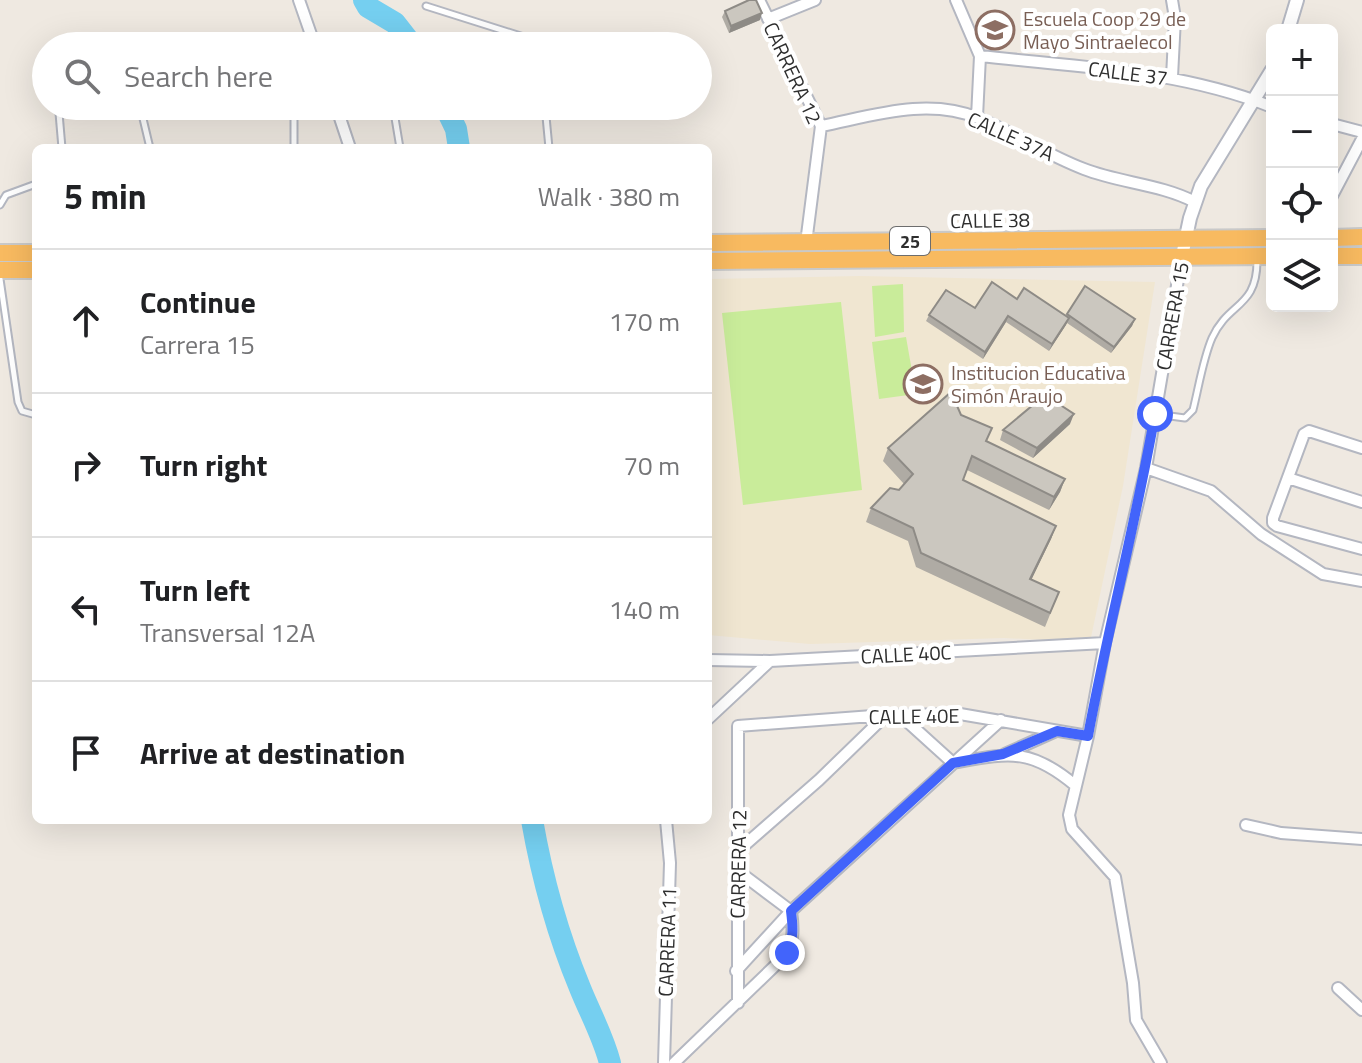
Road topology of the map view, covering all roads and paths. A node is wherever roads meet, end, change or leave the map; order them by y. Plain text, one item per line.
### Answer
1 (299, 0) edge
2 (759, 0) edge
3 (815, 0) edge
4 (956, 0) edge
5 (1172, 0) edge
6 (1297, 0) edge
7 (426, 6) dead end
8 (768, 19) junction
9 (1290, 24) edge
10 (310, 32) edge
11 (508, 32) edge
12 (980, 56) junction
13 (1172, 77) junction
14 (1266, 81) edge
15 (1255, 100) junction
16 (1266, 105) edge
17 (977, 117) junction
18 (60, 120) edge
19 (143, 120) edge
20 (294, 120) edge
21 (341, 120) edge
22 (395, 120) edge
23 (546, 120) edge
24 (821, 126) junction
25 (1338, 126) edge
26 (1362, 132) edge
27 (1362, 139) edge
28 (62, 144) edge
29 (149, 144) edge
30 (294, 144) edge
31 (349, 144) edge
32 (399, 144) edge
33 (549, 144) edge
34 (32, 185) edge
35 (1338, 185) edge
36 (1195, 202) junction
37 (0, 205) edge
38 (1362, 237) edge
39 (1338, 238) edge
40 (1266, 239) edge
41 (712, 243) edge
42 (806, 243) junction
43 (1184, 247) junction
44 (0, 253) edge
45 (32, 253) edge
46 (1264, 256) edge
47 (1338, 256) edge
48 (1362, 256) edge
49 (712, 261) edge
50 (0, 270) edge
51 (32, 270) edge
52 (0, 279) edge
53 (32, 414) edge
54 (1155, 414) junction
55 (1362, 448) edge
56 (1146, 468) junction
57 (1288, 478) junction
58 (1362, 502) edge
59 (1362, 549) edge
60 (1362, 581) edge
61 (1105, 643) junction
62 (712, 660) edge
63 (770, 661) junction
64 (712, 715) edge
65 (886, 715) junction
66 (900, 715) junction
67 (1001, 720) junction
68 (738, 726) joint
69 (1057, 731) junction
70 (1088, 736) junction
71 (1003, 754) junction
72 (953, 763) junction
73 (1076, 786) junction
74 (666, 824) edge
75 (1246, 825) dead end
76 (1362, 839) edge
77 (739, 850) junction
78 (738, 871) junction
79 (791, 911) junction
80 (736, 971) junction
81 (1338, 988) dead end
82 (738, 1003) junction
83 (1362, 1010) edge
84 (664, 1063) edge
85 (674, 1063) edge
86 (1161, 1063) edge

1 - 10 street
2 - 8 street, CARRERA 12
3 - 8 street
4 - 12 street
5 - 13 street
6 - 9 street
7 - 11 lane
8 - 24 street, CARRERA 12
12 - 13 street, CALLE 37
12 - 17 street
13 - 15 street, CALLE 37
14 - 15 street
15 - 16 street, CALLE 37
15 - 36 street
17 - 24 street, CALLE 37A
17 - 36 street, CALLE 37A
18 - 28 lane
19 - 29 lane
20 - 30 lane
21 - 31 street
22 - 32 lane
23 - 33 lane
24 - 42 street, CARRERA 12
25 - 26 street
27 - 35 street
34 - 37 lane
36 - 43 street
38 - 39 highway
40 - 43 highway, CALLE 38 / 25
41 - 42 highway, CALLE 38 / 25
42 - 43 highway, CALLE 38 / 25
43 - 46 highway, CALLE 38 / 25
43 - 49 highway, CALLE 38 / 25
43 - 54 street, CARRERA 15
44 - 45 highway
46 - 54 lane
47 - 48 highway
50 - 51 highway
52 - 53 lane
54 - 56 street, CARRERA 15
55 - 57 street
56 - 60 street
56 - 61 street, CARRERA 15
57 - 58 street
57 - 59 street
61 - 63 street, CALLE 40C
61 - 70 street, CARRERA 15
62 - 63 street, CALLE 40C
63 - 64 street
65 - 66 street, CALLE 40E
65 - 68 street, CALLE 40E
65 - 77 street
66 - 67 street, CALLE 40E
66 - 72 street
67 - 69 street, CALLE 40E
67 - 72 street
68 - 77 street, CARRERA 12
69 - 70 street, CALLE 40E
69 - 71 street
70 - 73 street, CARRERA 15
71 - 72 street
71 - 73 street
72 - 79 street
73 - 86 street, CARRERA 15
74 - 84 street, CARRERA 11
75 - 76 street
77 - 78 street, CARRERA 12
78 - 79 street
78 - 80 street, CARRERA 12
79 - 80 street
79 - 82 street
80 - 82 street, CARRERA 12
81 - 83 street
82 - 85 street

